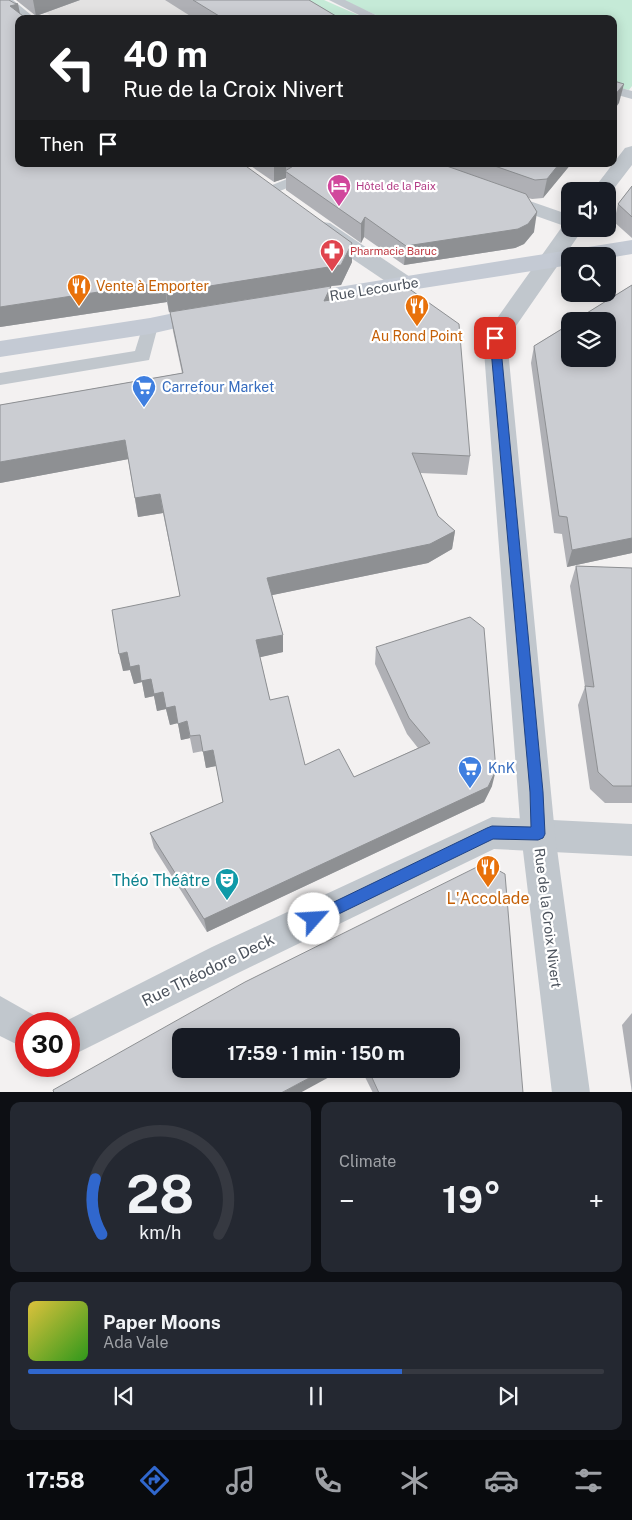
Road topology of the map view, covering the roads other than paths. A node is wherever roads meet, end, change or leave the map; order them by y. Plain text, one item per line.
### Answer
1 (335, 0) edge
2 (4, 5) edge
3 (21, 15) edge
4 (369, 15) edge
5 (617, 91) edge
6 (632, 94) edge
7 (632, 152) edge
8 (609, 182) edge
9 (483, 190) edge
10 (280, 194) edge
11 (561, 219) edge
12 (569, 237) edge
13 (632, 247) edge
14 (616, 250) edge
15 (560, 259) edge
16 (405, 284) junction
17 (272, 305) edge
18 (227, 312) edge
19 (150, 326) junction
20 (0, 349) edge
21 (0, 379) edge
22 (538, 834) junction
23 (632, 840) edge
24 (0, 1014) edge
25 (15, 1024) edge
26 (80, 1033) edge
27 (571, 1092) edge

1 - 4 lane
2 - 3 street
5 - 6 lane
7 - 8 street
9 - 11 street
10 - 16 street
12 - 15 street, Rue de la Croix Nivert
13 - 14 main road
15 - 16 main road, Rue Lecourbe
15 - 22 street, Rue de la Croix Nivert
16 - 17 main road, Rue Lecourbe
18 - 19 main road
19 - 20 main road
19 - 21 lane
22 - 23 street, Rue Théodore Deck
22 - 26 street, Rue Théodore Deck
22 - 27 street, Rue de la Croix Nivert
24 - 25 street

